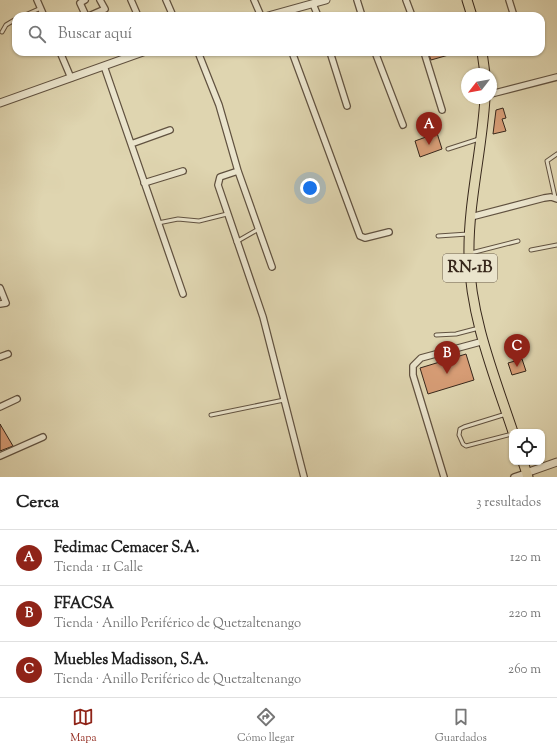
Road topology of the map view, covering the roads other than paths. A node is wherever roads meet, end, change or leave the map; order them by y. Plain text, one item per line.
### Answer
1 (37, 0) edge
2 (100, 0) edge
3 (131, 0) edge
4 (166, 0) edge
5 (254, 0) edge
6 (326, 0) edge
7 (357, 0) edge
8 (406, 0) edge
9 (467, 0) edge
10 (508, 0) edge
11 (83, 2) edge
12 (313, 4) junction
13 (40, 8) junction
14 (32, 12) edge
15 (42, 12) edge
16 (85, 12) edge
17 (98, 12) edge
18 (136, 12) edge
19 (170, 12) edge
20 (258, 12) edge
21 (288, 12) edge
22 (316, 12) edge
23 (361, 12) edge
24 (410, 12) edge
25 (471, 12) edge
26 (512, 12) edge
27 (12, 21) edge
28 (2, 32) dead end
29 (62, 56) edge
30 (132, 56) edge
31 (200, 56) edge
32 (293, 56) edge
33 (331, 56) edge
34 (377, 56) edge
35 (425, 56) edge
36 (483, 56) edge
37 (104, 66) junction
38 (484, 68) edge
39 (557, 77) edge
40 (71, 78) junction
41 (497, 92) edge
42 (0, 103) edge
43 (484, 104) edge
44 (347, 106) dead end
45 (442, 110) dead end
46 (403, 125) dead end
47 (170, 130) dead end
48 (481, 138) junction
49 (131, 144) junction
50 (448, 149) dead end
51 (557, 154) edge
52 (183, 171) dead end
53 (238, 171) junction
54 (144, 183) junction
55 (556, 198) edge
56 (227, 214) junction
57 (471, 217) junction
58 (158, 223) junction
59 (257, 230) junction
60 (390, 232) dead end
61 (470, 234) junction
62 (438, 236) dead end
63 (518, 241) dead end
64 (236, 242) junction
65 (557, 245) edge
66 (531, 250) dead end
67 (469, 254) junction
68 (272, 267) dead end
69 (0, 288) edge
70 (184, 294) dead end
71 (3, 304) edge
72 (480, 328) junction
73 (436, 335) dead end
74 (484, 341) junction
75 (8, 354) dead end
76 (0, 357) edge
77 (17, 399) dead end
78 (284, 400) junction
79 (0, 406) edge
80 (507, 414) junction
81 (210, 415) dead end
82 (512, 429) edge
83 (509, 434) edge
84 (43, 437) dead end
85 (0, 456) edge
86 (557, 462) edge
87 (524, 465) edge
88 (527, 475) edge
89 (304, 477) edge
90 (444, 477) edge
91 (514, 477) edge

1 - 13 street
2 - 17 street
3 - 18 street
4 - 19 street
5 - 20 street
6 - 12 street
7 - 23 street
8 - 24 street
9 - 25 highway
10 - 26 street
11 - 16 street
12 - 21 street
12 - 22 street
13 - 14 lane
13 - 15 street
27 - 28 lane
29 - 40 street
30 - 37 street
31 - 53 street
32 - 60 street
33 - 44 street
34 - 46 street
35 - 45 street
36 - 38 highway
37 - 40 street
37 - 49 street
39 - 41 street
40 - 42 street
43 - 48 highway, RN-1B
47 - 49 street
48 - 50 lane
48 - 57 highway, RN-1B
49 - 54 street
51 - 55 lane
52 - 54 street
53 - 56 street
53 - 59 street
54 - 58 street
55 - 57 street
56 - 58 lane
56 - 64 street
57 - 61 highway, RN-1B
58 - 70 street
59 - 64 lane
59 - 68 street
61 - 62 lane
61 - 67 highway, RN-1B
63 - 67 lane
64 - 78 street
65 - 66 lane
67 - 72 highway, RN-1B
69 - 71 street
72 - 73 lane
72 - 74 highway, RN-1B
74 - 80 highway, RN-1B
74 - 90 street
75 - 76 street
77 - 79 street
78 - 81 lane
78 - 89 street
80 - 82 highway, RN-1B
80 - 83 lane
84 - 85 street
86 - 88 street
87 - 88 highway
88 - 91 street

